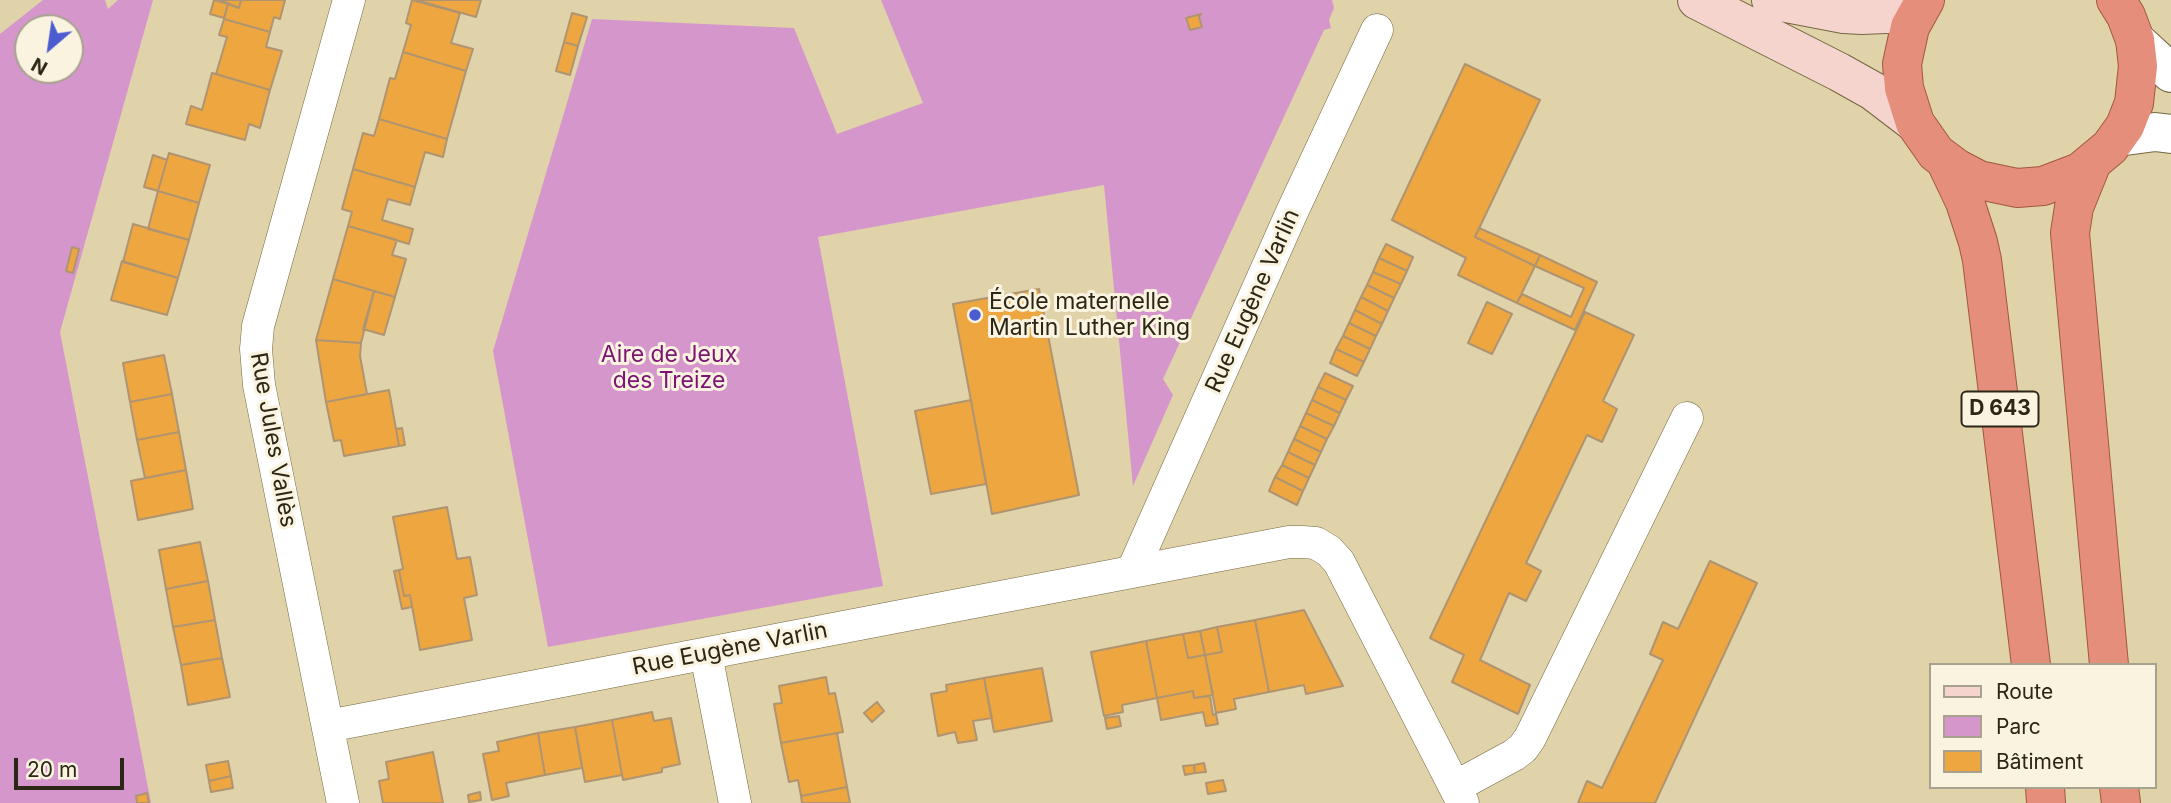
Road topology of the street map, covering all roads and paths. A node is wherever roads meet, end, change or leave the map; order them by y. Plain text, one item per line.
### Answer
1 (349, 0) edge
2 (1697, 0) edge
3 (1771, 0) edge
4 (2116, 0) edge
5 (1923, 3) edge
6 (1377, 30) dead end
7 (2135, 40) junction
8 (2171, 73) edge
9 (1915, 123) junction
10 (2171, 134) edge
11 (2118, 137) junction
12 (1945, 160) junction
13 (2091, 165) junction
14 (1687, 418) dead end
15 (1132, 572) junction
16 (706, 654) junction
17 (2031, 663) edge
18 (2109, 663) edge
19 (328, 726) junction
20 (1459, 795) edge
21 (343, 803) edge
22 (735, 803) edge

1 - 19 street, Rue Jules Vallès
2 - 9 main road
3 - 5 main road
4 - 7 highway
5 - 9 highway
6 - 15 street, Rue Eugène Varlin
7 - 8 street
7 - 11 highway
9 - 12 highway
10 - 11 street
11 - 13 highway
12 - 13 highway
12 - 17 highway, D 643
13 - 18 highway
14 - 20 street, Rue Eugène Varlin
15 - 16 street, Rue Eugène Varlin
15 - 20 street, Rue Eugène Varlin
16 - 19 street, Rue Eugène Varlin
16 - 22 street
19 - 21 street, Rue Jules Vallès

